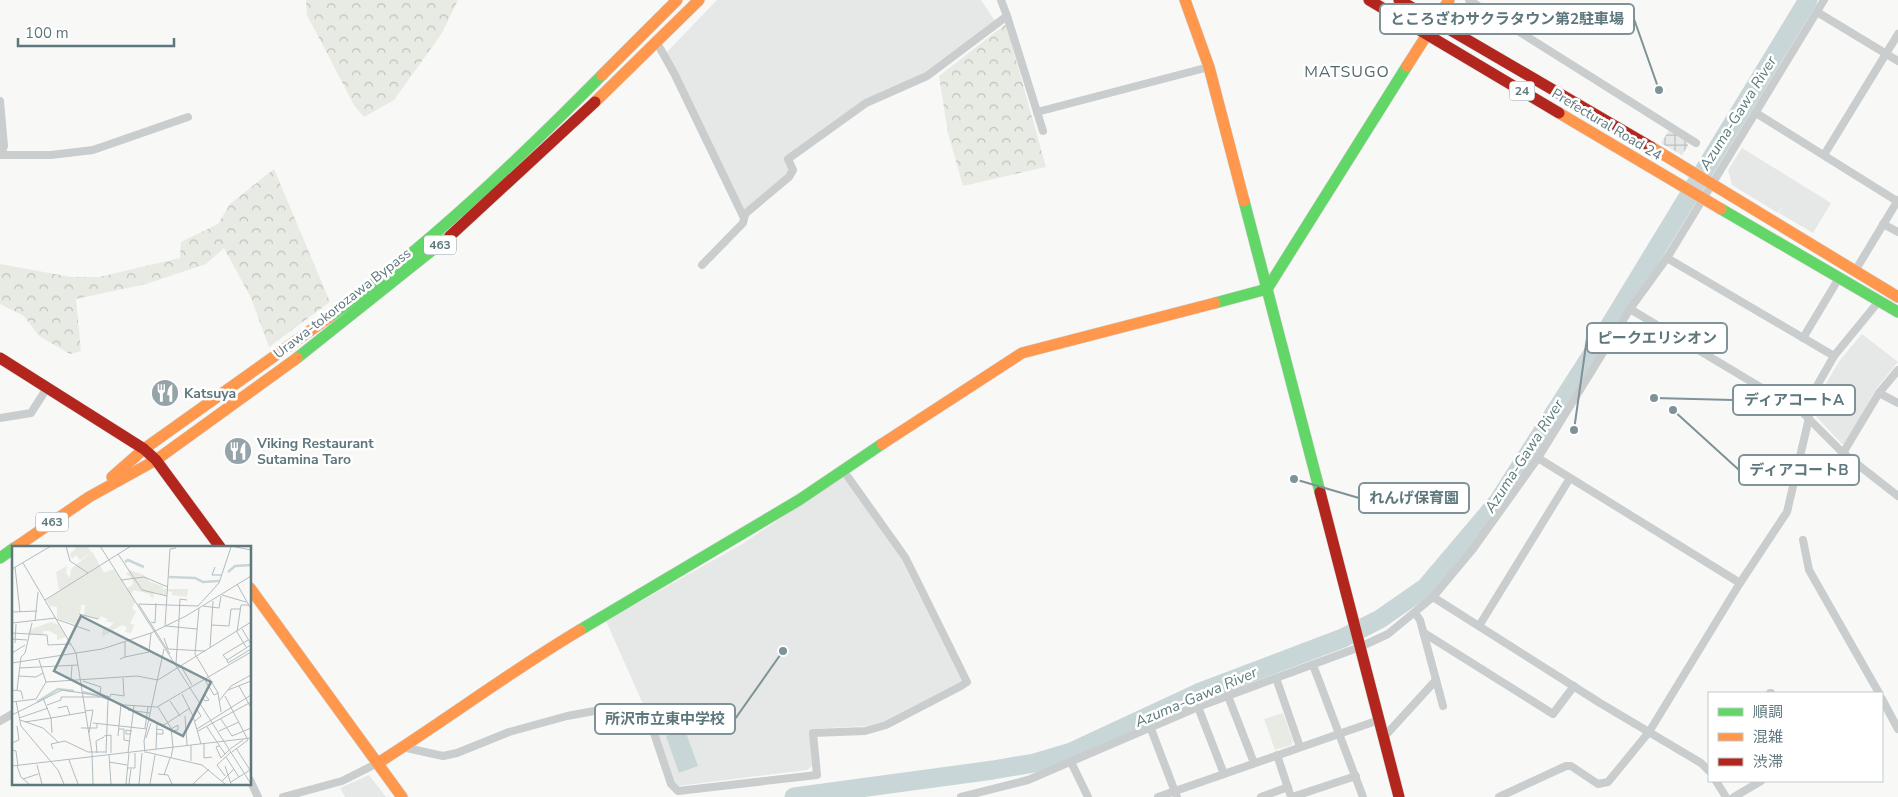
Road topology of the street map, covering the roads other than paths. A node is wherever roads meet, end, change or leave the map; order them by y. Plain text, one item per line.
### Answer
1 (677, 0) edge
2 (699, 0) edge
3 (1001, 0) edge
4 (1185, 0) edge
5 (1369, 0) edge
6 (1399, 0) edge
7 (1448, 0) edge
8 (1469, 0) edge
9 (1824, 0) edge
10 (1817, 12) junction
11 (1007, 16) junction
12 (1435, 21) junction
13 (1426, 33) junction
14 (1898, 34) edge
15 (657, 43) junction
16 (1886, 54) junction
17 (1898, 61) edge
18 (1209, 67) junction
19 (0, 101) edge
20 (1037, 112) junction
21 (1756, 113) junction
22 (188, 117) dead end
23 (1043, 131) dead end
24 (1696, 142) dead end
25 (1, 155) edge
26 (1824, 155) junction
27 (1709, 181) junction
28 (1700, 196) junction
29 (1898, 201) edge
30 (744, 218) junction
31 (1883, 224) junction
32 (1898, 232) edge
33 (1667, 258) junction
34 (702, 265) dead end
35 (1855, 271) junction
36 (1839, 278) junction
37 (1267, 289) junction
38 (1898, 297) edge
39 (1879, 301) junction
40 (1630, 309) junction
41 (1898, 312) edge
42 (1803, 338) junction
43 (1834, 356) junction
44 (0, 358) edge
45 (1898, 370) edge
46 (47, 388) junction
47 (1880, 393) junction
48 (1898, 403) edge
49 (1802, 412) junction
50 (0, 418) edge
51 (1809, 418) junction
52 (144, 449) junction
53 (1844, 453) junction
54 (1538, 458) junction
55 (156, 460) junction
56 (843, 470) junction
57 (1570, 478) junction
58 (1898, 496) edge
59 (89, 497) junction
60 (1803, 540) dead end
61 (18, 546) edge
62 (219, 546) edge
63 (12, 550) edge
64 (0, 558) edge
65 (1740, 583) junction
66 (251, 589) edge
67 (1433, 597) junction
68 (1415, 613) junction
69 (1479, 626) junction
70 (1424, 633) junction
71 (1360, 645) junction
72 (1313, 665) junction
73 (1276, 678) junction
74 (1436, 680) junction
75 (1574, 686) junction
76 (1878, 692) edge
77 (1228, 696) junction
78 (1883, 700) edge
79 (1443, 706) dead end
80 (1198, 707) junction
81 (12, 714) edge
82 (1379, 720) junction
83 (0, 721) edge
84 (1898, 729) edge
85 (1151, 730) junction
86 (1649, 732) junction
87 (1339, 734) junction
88 (1384, 737) junction
89 (402, 747) junction
90 (1300, 747) junction
91 (1277, 755) junction
92 (1072, 762) junction
93 (378, 763) junction
94 (1254, 763) junction
95 (1708, 770) edge
96 (1224, 774) junction
97 (1356, 776) junction
98 (251, 782) edge
99 (1717, 782) edge
100 (1759, 782) edge
101 (1288, 788) junction
102 (1176, 794) edge
103 (984, 795) edge
104 (258, 797) edge
105 (283, 797) edge
106 (402, 797) edge
107 (960, 797) edge
108 (1088, 797) edge
109 (1158, 797) edge
110 (1261, 797) edge
111 (1292, 797) edge
112 (1364, 797) edge
113 (1399, 797) edge
114 (1500, 797) edge
115 (1726, 797) edge
116 (1734, 797) edge

1 - 52 main road, Urawa-tokorozawa Bypass / 463
2 - 15 main road, Urawa-tokorozawa Bypass / 463
3 - 11 street
4 - 18 main road
5 - 13 main road, Prefectural Road 24 / 24
6 - 12 main road, Prefectural Road 24 / 24
7 - 12 main road
8 - 24 street
9 - 10 street
10 - 16 street
10 - 21 street
11 - 20 street
11 - 30 street
12 - 13 main road
12 - 27 main road, Prefectural Road 24 / 24
13 - 28 main road, Prefectural Road 24 / 24
13 - 37 main road
14 - 16 street
15 - 30 street
15 - 55 main road, Urawa-tokorozawa Bypass / 463
16 - 17 street
16 - 26 street
18 - 20 street
18 - 37 main road
19 - 25 street
20 - 23 street
21 - 26 street
21 - 27 street
22 - 25 street
26 - 29 street
27 - 28 street
27 - 35 main road, 24
28 - 33 street
28 - 36 main road, 24
29 - 31 street
30 - 34 street
31 - 32 street
31 - 35 street
33 - 40 street
33 - 42 street
35 - 38 main road, 24
36 - 39 main road, 24
36 - 42 street
37 - 56 main road
37 - 71 main road
39 - 41 main road, 24
39 - 43 street
40 - 49 street
40 - 54 street
42 - 43 street
43 - 49 street
44 - 46 main road
45 - 47 street
46 - 50 street
46 - 52 main road
47 - 48 street
47 - 53 street
49 - 51 street
51 - 53 street
51 - 65 street
52 - 55 main road
52 - 59 main road, Urawa-tokorozawa Bypass / 463
53 - 58 street
54 - 57 street
54 - 67 street
55 - 59 main road, Urawa-tokorozawa Bypass / 463
55 - 62 main road
56 - 89 main road
56 - 89 street
57 - 65 street
57 - 69 street
59 - 61 main road, Urawa-tokorozawa Bypass / 463
60 - 76 street
63 - 64 main road, Urawa-tokorozawa Bypass / 463
65 - 86 street
66 - 93 main road
67 - 68 street
67 - 69 street
68 - 70 street
68 - 71 street
69 - 75 street
70 - 74 street
70 - 75 street
71 - 72 street
71 - 82 main road
72 - 73 street
72 - 87 street
73 - 77 street
73 - 90 street
74 - 79 street
74 - 88 street
75 - 86 street
77 - 80 street
77 - 94 street
78 - 84 street
80 - 85 street
80 - 96 street
81 - 83 street
82 - 87 street
82 - 88 main road
85 - 92 street
85 - 102 street
86 - 95 street
86 - 114 street
87 - 90 street
87 - 97 street
88 - 113 main road
89 - 93 main road
90 - 91 street
91 - 94 street
91 - 101 street
92 - 103 street
92 - 108 street
93 - 105 street
93 - 106 main road
94 - 96 street
96 - 102 street
97 - 111 street
97 - 112 street
98 - 104 street
99 - 115 street
100 - 116 street
101 - 110 street
101 - 111 street
102 - 109 street
103 - 107 street

